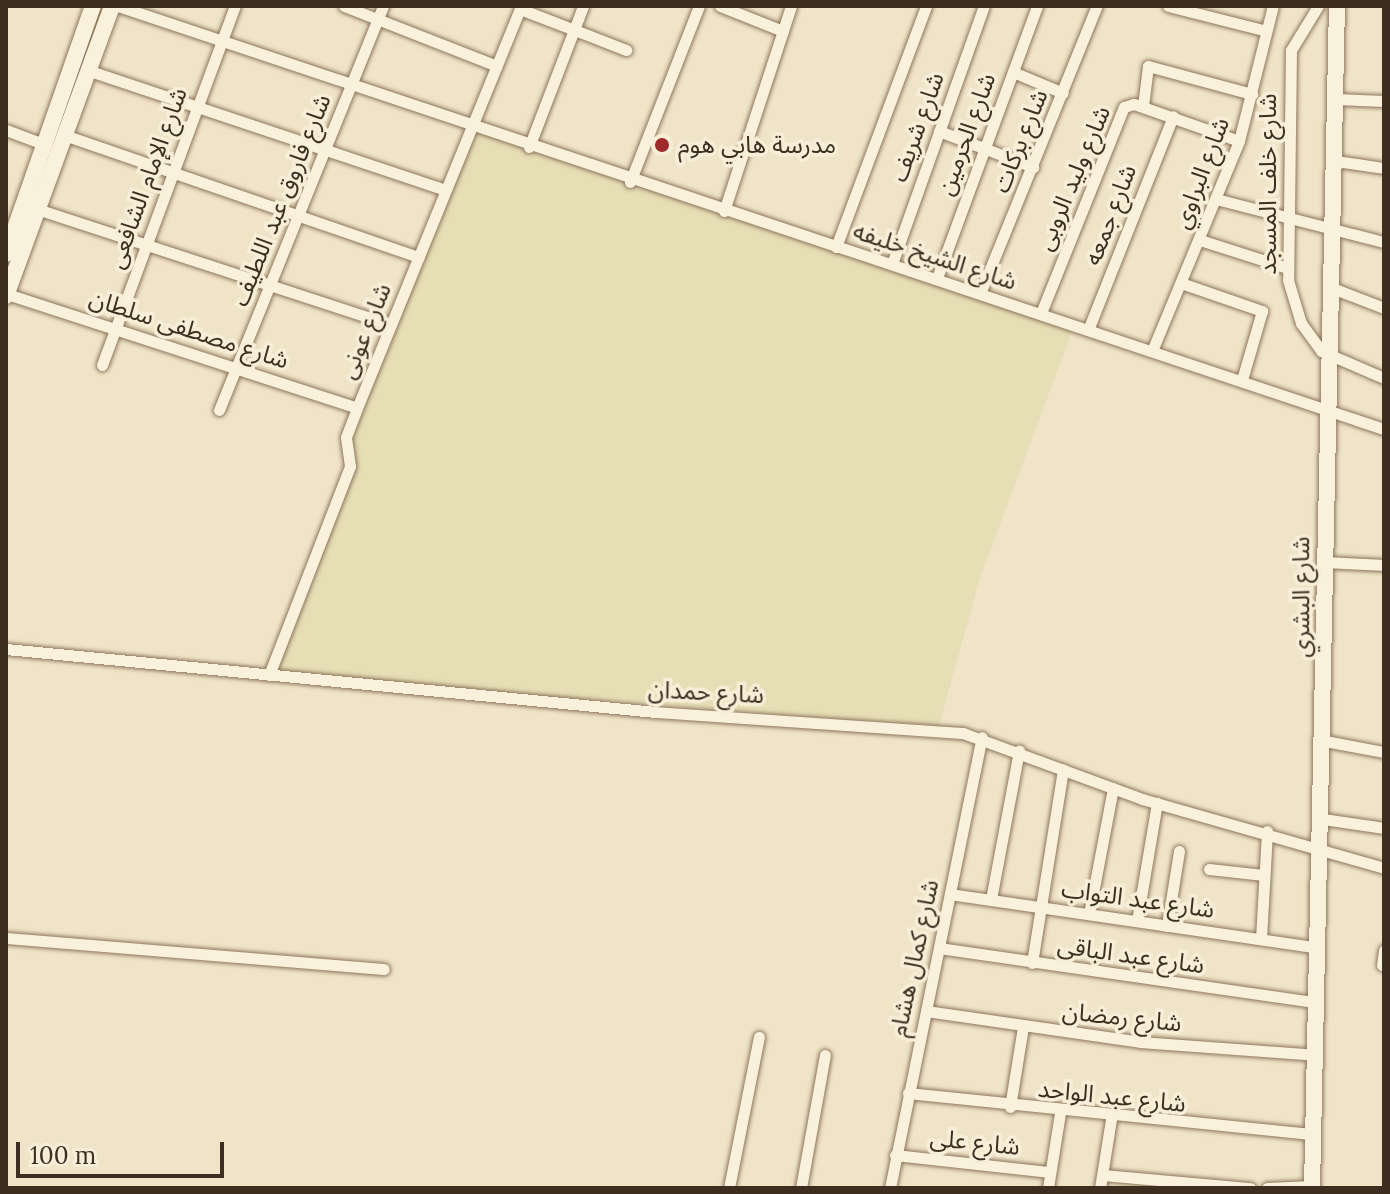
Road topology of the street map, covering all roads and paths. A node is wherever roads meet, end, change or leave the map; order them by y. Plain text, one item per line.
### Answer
1 (93, 6) edge
2 (112, 6) edge
3 (118, 6) edge
4 (235, 6) edge
5 (344, 6) edge
6 (383, 6) edge
7 (583, 6) edge
8 (699, 6) edge
9 (720, 6) edge
10 (791, 6) edge
11 (926, 6) edge
12 (984, 6) edge
13 (1037, 6) edge
14 (1097, 6) edge
15 (1168, 6) edge
16 (1273, 6) edge
17 (1318, 6) edge
18 (1337, 6) edge
19 (521, 7) edge
20 (378, 19) junction
21 (574, 30) junction
22 (1263, 30) junction
23 (783, 31) junction
24 (222, 39) junction
25 (626, 50) dead end
26 (497, 66) junction
27 (90, 71) junction
28 (1013, 72) junction
29 (351, 83) junction
30 (1063, 93) junction
31 (1252, 94) junction
32 (1336, 99) junction
33 (1384, 101) edge
34 (197, 105) junction
35 (1143, 106) junction
36 (1173, 116) junction
37 (472, 127) junction
38 (6, 130) edge
39 (939, 131) junction
40 (67, 136) junction
41 (1239, 141) junction
42 (46, 145) junction
43 (529, 147) junction
44 (325, 149) junction
45 (985, 149) junction
46 (1336, 161) junction
47 (1033, 167) junction
48 (1384, 168) edge
49 (171, 171) junction
50 (630, 182) junction
51 (446, 190) junction
52 (1216, 199) junction
53 (40, 210) junction
54 (724, 211) junction
55 (299, 215) junction
56 (1287, 220) junction
57 (1334, 224) junction
58 (1200, 240) junction
59 (1384, 242) edge
60 (145, 244) junction
61 (836, 247) junction
62 (6, 254) edge
63 (419, 257) junction
64 (892, 264) junction
65 (1287, 268) junction
66 (937, 278) junction
67 (1181, 283) junction
68 (270, 285) junction
69 (1332, 288) junction
70 (981, 291) junction
71 (6, 295) edge
72 (1384, 308) edge
73 (1041, 313) junction
74 (391, 325) junction
75 (115, 328) junction
76 (1088, 330) junction
77 (1152, 351) junction
78 (1330, 359) junction
79 (102, 365) dead end
80 (236, 367) junction
81 (1384, 378) edge
82 (1242, 380) junction
83 (357, 408) junction
84 (219, 410) dead end
85 (1327, 410) junction
86 (1384, 429) edge
87 (1325, 562) junction
88 (1384, 565) edge
89 (6, 649) edge
90 (269, 675) junction
91 (982, 737) junction
92 (1325, 741) junction
93 (1019, 751) junction
94 (1384, 752) edge
95 (1063, 769) junction
96 (1113, 788) junction
97 (1157, 803) junction
98 (1323, 819) junction
99 (1384, 828) edge
100 (1267, 831) junction
101 (1321, 847) junction
102 (1179, 851) dead end
103 (1384, 868) edge
104 (1209, 869) dead end
105 (1264, 875) junction
106 (950, 894) junction
107 (991, 899) junction
108 (1041, 907) junction
109 (1089, 914) junction
110 (1137, 921) junction
111 (1167, 926) junction
112 (6, 938) edge
113 (1261, 939) junction
114 (939, 948) junction
115 (1318, 948) junction
116 (1384, 950) edge
117 (1032, 963) junction
118 (1382, 965) dead end
119 (384, 969) dead end
120 (1316, 1002) junction
121 (926, 1011) junction
122 (1023, 1027) junction
123 (759, 1037) dead end
124 (825, 1055) dead end
125 (1315, 1055) junction
126 (908, 1093) junction
127 (1010, 1107) junction
128 (1060, 1113) junction
129 (1111, 1119) junction
130 (1313, 1134) junction
131 (895, 1155) junction
132 (1050, 1172) junction
133 (1103, 1175) junction
134 (1312, 1187) edge
135 (729, 1188) edge
136 (801, 1188) edge
137 (890, 1188) edge
138 (1048, 1188) edge
139 (1100, 1188) edge
140 (1250, 1188) edge
141 (1267, 1188) edge

1 - 42 main road
2 - 27 main road
3 - 24 street, شارع الشيخ خليفه
4 - 24 street, شارع الإمام الشافعى
5 - 20 street
6 - 20 street, شارع فاروق عبد اللطيف
7 - 21 street
8 - 50 street
9 - 23 street
10 - 23 street
11 - 61 street
12 - 39 street, شارع شريف
13 - 28 street, شارع الحرمين
14 - 30 street, شارع بركات
15 - 22 street
16 - 22 street, شارع البراوي
17 - 56 street, شارع خلف المسجد
18 - 32 main road, شارع البشري
19 - 21 street
19 - 26 street, شارع عونى
20 - 26 street
20 - 29 street, شارع فاروق عبد اللطيف
21 - 25 street
21 - 43 street
22 - 31 street, شارع البراوي
23 - 54 street
24 - 29 street, شارع الشيخ خليفه
24 - 34 street, شارع الإمام الشافعى
26 - 37 street, شارع عونى
27 - 34 street
27 - 40 main road
28 - 30 street
28 - 45 street, شارع الحرمين
29 - 37 street, شارع الشيخ خليفه
29 - 44 street, شارع فاروق عبد اللطيف
30 - 47 street, شارع بركات
31 - 35 street
31 - 41 street, شارع البراوي
32 - 33 street
32 - 46 main road, شارع البشري
34 - 44 street
34 - 49 street, شارع الإمام الشافعى
35 - 36 street, شارع وليد الروبى
35 - 73 street, شارع وليد الروبى
36 - 41 street, شارع وليد الروبى
36 - 76 street, شارع جمعه
37 - 43 street, شارع الشيخ خليفه
37 - 51 street, شارع عونى
38 - 42 street
39 - 45 street
39 - 64 street, شارع شريف
40 - 49 street
40 - 53 main road
41 - 52 street, شارع البراوي
42 - 62 main road
43 - 50 street, شارع الشيخ خليفه
44 - 51 street
44 - 55 street, شارع فاروق عبد اللطيف
45 - 47 street
45 - 66 street, شارع الحرمين
46 - 48 street
46 - 57 main road, شارع البشري
47 - 70 street, شارع بركات
49 - 55 street
49 - 60 street, شارع الإمام الشافعى
50 - 54 street, شارع الشيخ خليفه
51 - 63 street, شارع عونى
52 - 56 street
52 - 58 street, شارع البراوي
53 - 60 street
53 - 71 main road
54 - 61 street, شارع الشيخ خليفه
55 - 63 street
55 - 68 street, شارع فاروق عبد اللطيف
56 - 57 street
56 - 65 street, شارع خلف المسجد
57 - 59 street
57 - 69 main road, شارع البشري
58 - 65 street
58 - 67 street, شارع البراوي
60 - 68 street
60 - 75 street, شارع الإمام الشافعى
61 - 64 street, شارع الشيخ خليفه
63 - 74 street, شارع عونى
64 - 66 street, شارع الشيخ خليفه
65 - 78 street, شارع خلف المسجد
66 - 70 street, شارع الشيخ خليفه
67 - 77 street, شارع البراوي
67 - 82 street
68 - 74 street
68 - 80 street, شارع فاروق عبد اللطيف
69 - 72 street
69 - 78 main road, شارع البشري
70 - 73 street, شارع الشيخ خليفه
71 - 75 street, شارع مصطفى سلطان
73 - 76 street, شارع الشيخ خليفه
74 - 83 street, شارع عونى
75 - 79 street, شارع الإمام الشافعى
75 - 80 street, شارع مصطفى سلطان
76 - 77 street, شارع الشيخ خليفه
77 - 82 street, شارع الشيخ خليفه
78 - 81 street
78 - 85 main road, شارع البشري
80 - 83 street, شارع مصطفى سلطان
80 - 84 street, شارع فاروق عبد اللطيف
82 - 85 street, شارع الشيخ خليفه
83 - 90 street, شارع عونى
85 - 86 street, شارع الشيخ خليفه
85 - 87 main road, شارع البشري
87 - 88 street
87 - 92 main road, شارع البشري
89 - 90 street, شارع حمدان
90 - 91 street, شارع حمدان
91 - 93 street, شارع حمدان
91 - 106 street, شارع كمال هشام
92 - 94 street
92 - 98 main road, شارع البشري
93 - 95 street, شارع حمدان
93 - 107 street
95 - 96 street, شارع حمدان
95 - 108 street
96 - 97 street, شارع حمدان
96 - 109 street
97 - 100 street, شارع حمدان
97 - 110 street
98 - 99 street
98 - 101 main road, شارع البشري
100 - 101 street, شارع حمدان
100 - 105 street
101 - 103 street, شارع حمدان
101 - 115 main road, شارع البشري
102 - 111 street
104 - 105 street
105 - 113 street
106 - 107 street, شارع عبد التواب
106 - 114 street, شارع كمال هشام
107 - 108 street, شارع عبد التواب
108 - 109 street, شارع عبد التواب
108 - 117 street
109 - 110 street, شارع عبد التواب
110 - 111 street, شارع عبد التواب
111 - 113 street, شارع عبد التواب
112 - 119 street
113 - 115 street, شارع عبد التواب
114 - 117 street, شارع عبد الباقى
114 - 121 street, شارع كمال هشام
115 - 120 main road, شارع البشري
116 - 118 street
117 - 120 street, شارع عبد الباقى
120 - 125 main road, شارع البشري
121 - 122 street, شارع رمضان
121 - 126 street, شارع كمال هشام
122 - 125 street, شارع رمضان
122 - 127 street
123 - 135 street
124 - 136 street
125 - 130 main road, شارع البشري
126 - 127 street, شارع عبد الواحد
126 - 131 street, شارع كمال هشام
127 - 128 street, شارع عبد الواحد
128 - 129 street, شارع عبد الواحد
128 - 132 street
129 - 130 street, شارع عبد الواحد
129 - 133 street
130 - 134 main road, شارع البشري
131 - 132 street, شارع على
131 - 137 street, شارع كمال هشام
132 - 138 street
133 - 139 street
133 - 140 street
134 - 141 street

